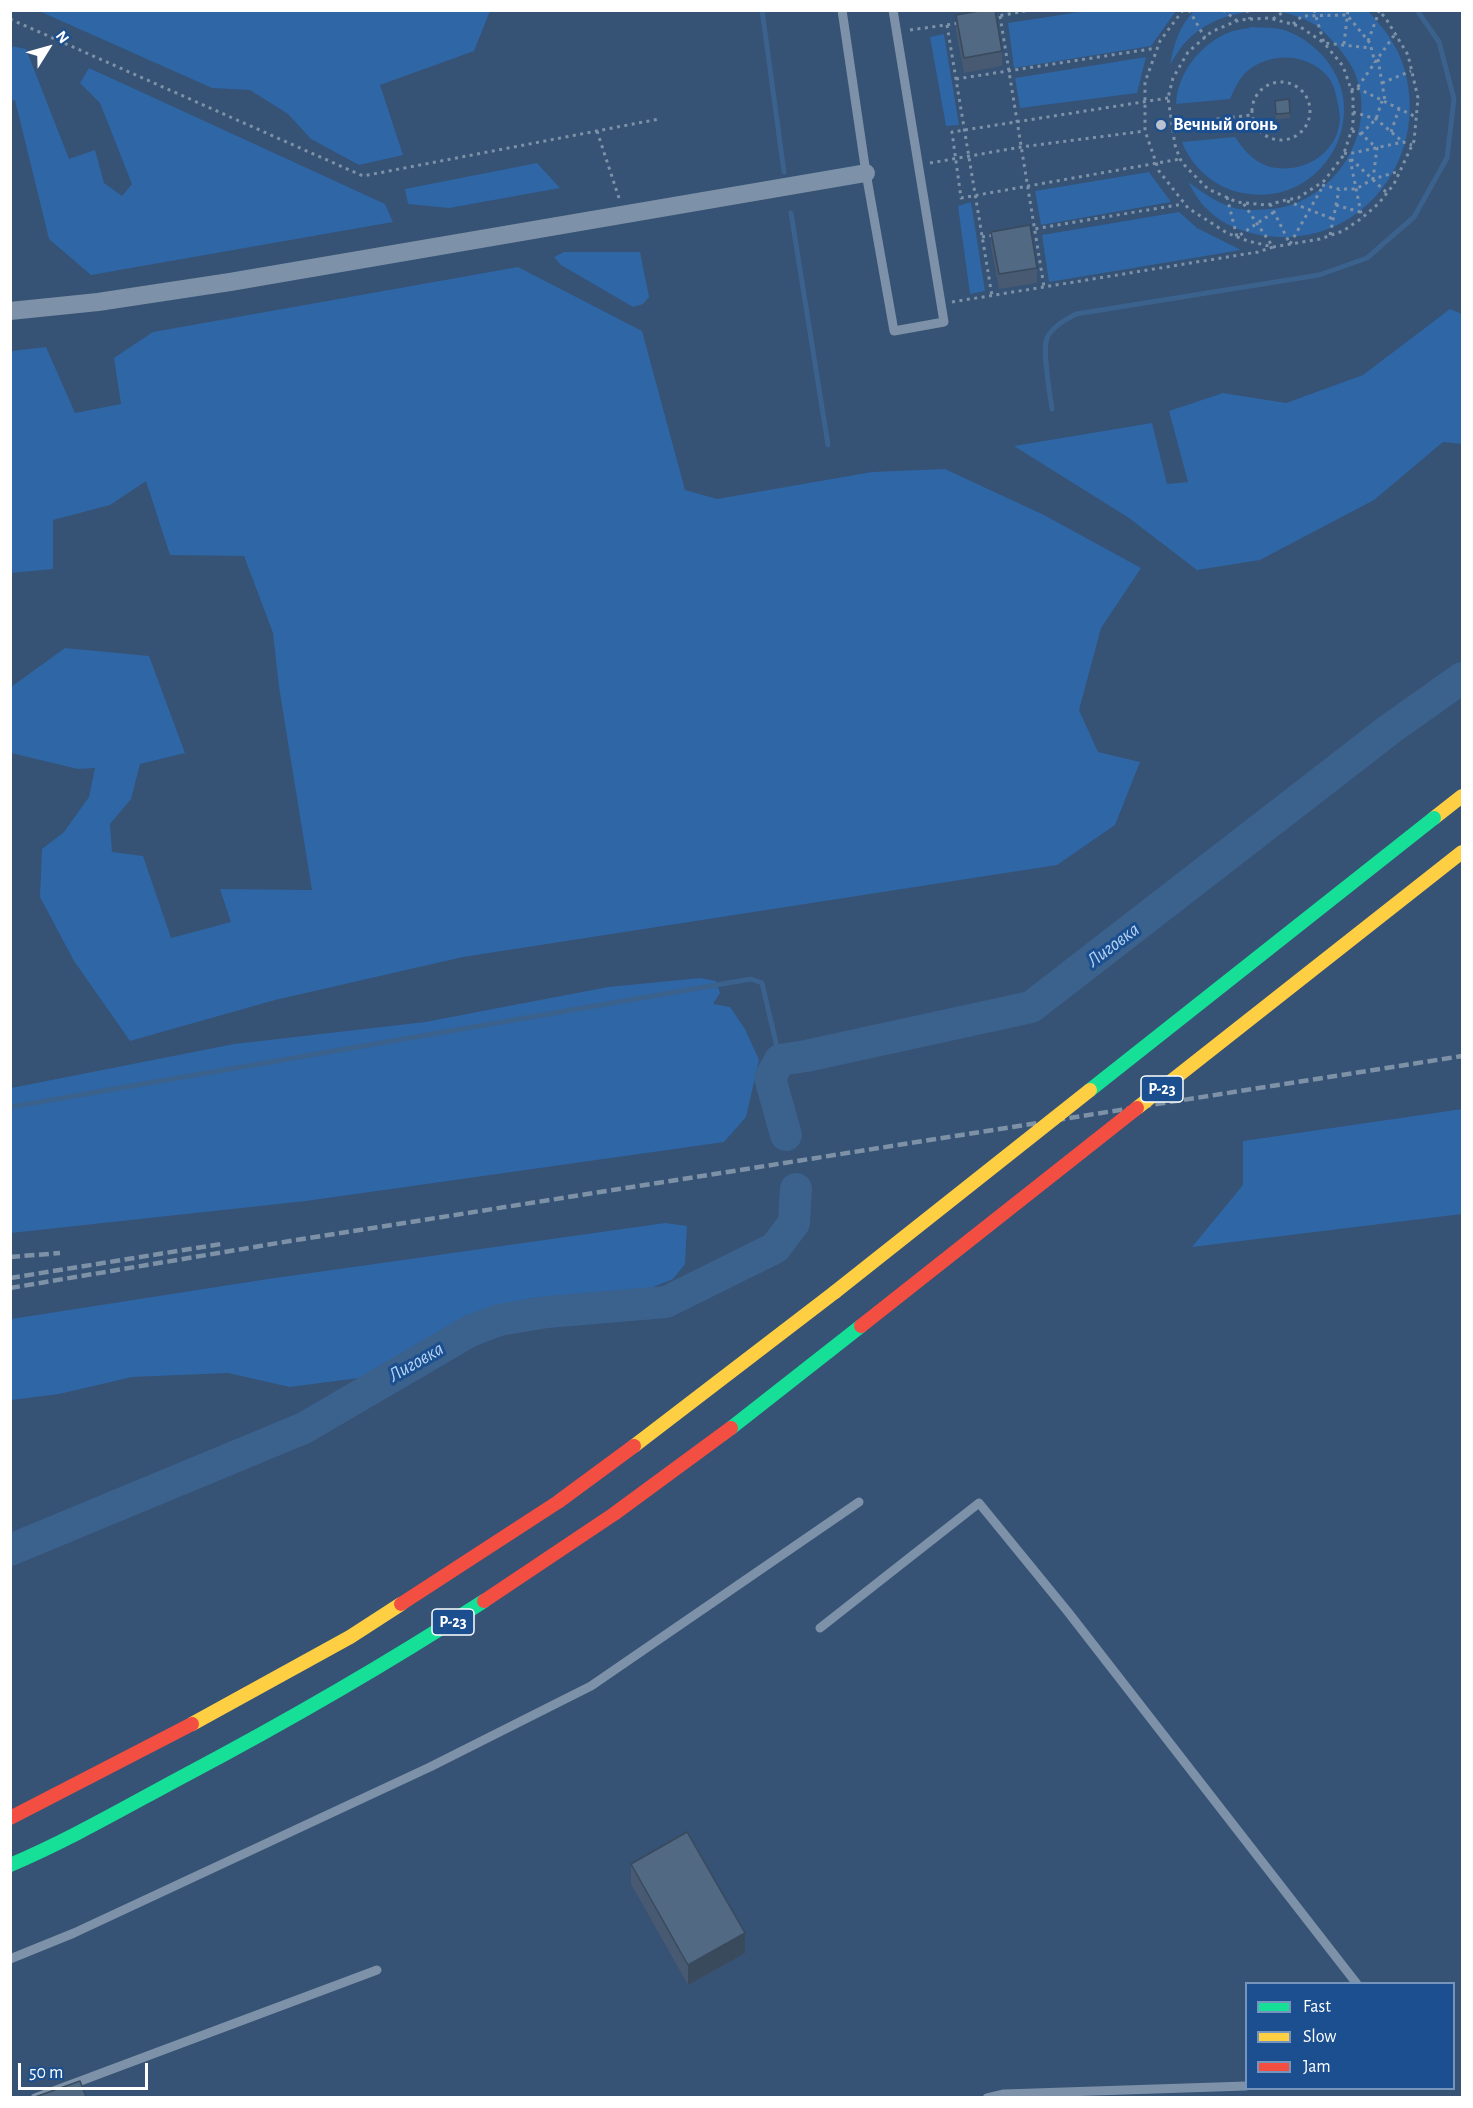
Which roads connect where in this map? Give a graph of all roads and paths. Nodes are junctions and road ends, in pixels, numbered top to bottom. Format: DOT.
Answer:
graph roads {
  1 [pos="842,10"];
  2 [pos="892,10"];
  3 [pos="1030,10"];
  4 [pos="1183,10"];
  5 [pos="1189,10"];
  6 [pos="1247,10"];
  7 [pos="1286,10"];
  8 [pos="1314,10"];
  9 [pos="1224,11"];
  10 [pos="1378,11"];
  11 [pos="1348,13"];
  12 [pos="1315,15"];
  13 [pos="1000,16"];
  14 [pos="990,17"];
  15 [pos="10,19"];
  16 [pos="1273,19"];
  17 [pos="1250,20"];
  18 [pos="969,21"];
  19 [pos="1237,21"];
  20 [pos="1293,24"];
  21 [pos="947,25"];
  22 [pos="897,33"];
  23 [pos="1395,34"];
  24 [pos="1205,38"];
  25 [pos="1368,40"];
  26 [pos="1324,43"];
  27 [pos="1344,45"];
  28 [pos="1157,48"];
  29 [pos="1371,48"];
  30 [pos="1378,59"];
  31 [pos="1375,63"];
  32 [pos="1412,70"];
  33 [pos="1009,71"];
  34 [pos="956,79"];
  35 [pos="1382,83"];
  36 [pos="1357,88"];
  37 [pos="1351,90"];
  38 [pos="1168,98"];
  39 [pos="1145,101"];
  40 [pos="1384,101"];
  41 [pos="1399,109"];
  42 [pos="1353,112"];
  43 [pos="1252,115"];
  44 [pos="1416,117"];
  45 [pos="659,119"];
  46 [pos="1376,119"];
  47 [pos="1017,121"];
  48 [pos="1172,124"];
  49 [pos="965,129"];
  50 [pos="597,131"];
  51 [pos="1145,131"];
  52 [pos="1352,131"];
  53 [pos="1391,132"];
  54 [pos="1361,134"];
  55 [pos="1403,142"];
  56 [pos="1412,144"];
  57 [pos="1021,147"];
  58 [pos="1377,148"];
  59 [pos="1346,153"];
  60 [pos="969,156"];
  61 [pos="954,159"];
  62 [pos="1180,159"];
  63 [pos="1350,159"];
  64 [pos="1156,164"];
  65 [pos="918,165"];
  66 [pos="1400,171"];
  67 [pos="866,173"];
  68 [pos="1373,179"];
  69 [pos="1322,185"];
  70 [pos="1027,186"];
  71 [pos="1339,189"];
  72 [pos="1356,189"];
  73 [pos="1387,193"];
  74 [pos="976,195"];
  75 [pos="1227,197"];
  76 [pos="1286,200"];
  77 [pos="1243,202"];
  78 [pos="1183,204"];
  79 [pos="1270,204"];
  80 [pos="1336,205"];
  81 [pos="1309,210"];
  82 [pos="1274,212"];
  83 [pos="1361,212"];
  84 [pos="624,214"];
  85 [pos="1362,218"];
  86 [pos="1333,219"];
  87 [pos="1257,223"];
  88 [pos="1035,229"];
  89 [pos="1024,231"];
  90 [pos="1003,234"];
  91 [pos="1330,235"];
  92 [pos="982,237"];
  93 [pos="1237,237"];
  94 [pos="1290,244"];
  95 [pos="1273,247"];
  96 [pos="1044,287"];
  97 [pos="992,296"];
  98 [pos="941,304"];
  99 [pos="10,311"];
  100 [pos="1462,796"];
  101 [pos="1462,852"];
  102 [pos="859,1502"];
  103 [pos="820,1628"];
  104 [pos="10,1818"];
  105 [pos="10,1865"];
  106 [pos="10,1959"];
  107 [pos="377,1970"];
  108 [pos="1356,1982"];
  109 [pos="1245,2086"];
  110 [pos="35,2097"];
  111 [pos="987,2097"];
  1 -- 67 [label="lane"];
  2 -- 22 [label="lane"];
  3 -- 13 [label="path"];
  4 -- 28 [label="path"];
  5 -- 24 [label="path"];
  6 -- 17 [label="path"];
  7 -- 16 [label="path"];
  8 -- 12 [label="path"];
  9 -- 19 [label="path"];
  10 -- 23 [label="path"];
  10 -- 25 [label="path"];
  11 -- 12 [label="path"];
  11 -- 25 [label="path"];
  11 -- 27 [label="path"];
  12 -- 20 [label="path"];
  12 -- 26 [label="path"];
  13 -- 14 [label="path"];
  13 -- 33 [label="path"];
  15 -- 50 [label="path"];
  16 -- 17 [label="path"];
  16 -- 20 [label="path"];
  17 -- 19 [label="path"];
  18 -- 21 [label="path"];
  19 -- 24 [label="path"];
  20 -- 26 [label="path"];
  21 -- 22 [label="path"];
  21 -- 34 [label="path"];
  22 -- 65 [label="lane"];
  23 -- 30 [label="path"];
  23 -- 32 [label="path"];
  24 -- 38 [label="path"];
  25 -- 29 [label="path"];
  26 -- 27 [label="path"];
  26 -- 37 [label="path"];
  27 -- 29 [label="path"];
  28 -- 33 [label="path"];
  28 -- 39 [label="path"];
  29 -- 31 [label="path"];
  30 -- 31 [label="path"];
  30 -- 35 [label="path"];
  31 -- 36 [label="path"];
  32 -- 35 [label="path"];
  32 -- 44 [label="path"];
  33 -- 34 [label="path"];
  33 -- 47 [label="path"];
  34 -- 49 [label="path"];
  35 -- 40 [label="path"];
  36 -- 37 [label="path"];
  36 -- 40 [label="path"];
  37 -- 42 [label="path"];
  38 -- 39 [label="path"];
  38 -- 48 [label="path"];
  39 -- 47 [label="path"];
  39 -- 51 [label="path"];
  40 -- 41 [label="path"];
  40 -- 46 [label="path"];
  41 -- 44 [label="path"];
  41 -- 53 [label="path"];
  42 -- 46 [label="path"];
  42 -- 52 [label="path"];
  43 -- 43 [label="path"];
  43 -- 48 [label="path"];
  44 -- 56 [label="path"];
  45 -- 50 [label="path"];
  46 -- 53 [label="path"];
  46 -- 54 [label="path"];
  47 -- 49 [label="path"];
  47 -- 57 [label="path"];
  48 -- 62 [label="path"];
  49 -- 60 [label="path"];
  49 -- 61 [label="path"];
  50 -- 84 [label="path"];
  51 -- 57 [label="path"];
  51 -- 64 [label="path"];
  52 -- 54 [label="path"];
  52 -- 59 [label="path"];
  53 -- 55 [label="path"];
  54 -- 58 [label="path"];
  55 -- 56 [label="path"];
  55 -- 58 [label="path"];
  56 -- 66 [label="path"];
  57 -- 60 [label="path"];
  57 -- 70 [label="path"];
  58 -- 59 [label="path"];
  58 -- 68 [label="path"];
  59 -- 63 [label="path"];
  59 -- 69 [label="path"];
  60 -- 61 [label="path"];
  60 -- 74 [label="path"];
  61 -- 65 [label="path"];
  61 -- 74 [label="path"];
  62 -- 64 [label="path"];
  62 -- 75 [label="path"];
  63 -- 68 [label="path"];
  63 -- 72 [label="path"];
  64 -- 70 [label="path"];
  64 -- 78 [label="path"];
  65 -- 98 [label="lane"];
  66 -- 68 [label="path"];
  66 -- 73 [label="path"];
  67 -- 84 [label="street"];
  67 -- 98 [label="lane"];
  68 -- 72 [label="path"];
  68 -- 73 [label="path"];
  69 -- 71 [label="path"];
  69 -- 76 [label="path"];
  69 -- 81 [label="path"];
  70 -- 74 [label="path"];
  70 -- 88 [label="path"];
  71 -- 72 [label="path"];
  71 -- 80 [label="path"];
  72 -- 83 [label="path"];
  73 -- 85 [label="path"];
  74 -- 92 [label="path"];
  75 -- 77 [label="path"];
  75 -- 93 [label="path"];
  76 -- 79 [label="path"];
  76 -- 81 [label="path"];
  77 -- 79 [label="path"];
  77 -- 87 [label="path"];
  78 -- 88 [label="path"];
  78 -- 93 [label="path"];
  79 -- 82 [label="path"];
  80 -- 83 [label="path"];
  80 -- 86 [label="path"];
  81 -- 86 [label="path"];
  81 -- 94 [label="path"];
  82 -- 87 [label="path"];
  82 -- 94 [label="path"];
  83 -- 85 [label="path"];
  84 -- 99 [label="street"];
  85 -- 91 [label="path"];
  86 -- 91 [label="path"];
  87 -- 93 [label="path"];
  87 -- 95 [label="path"];
  88 -- 89 [label="path"];
  88 -- 96 [label="path"];
  90 -- 92 [label="path"];
  91 -- 94 [label="path"];
  92 -- 97 [label="path"];
  93 -- 95 [label="path"];
  94 -- 95 [label="path"];
  95 -- 96 [label="path"];
  96 -- 97 [label="path"];
  97 -- 98 [label="path"];
  100 -- 104 [label="highway, Р-23, bridge"];
  101 -- 105 [label="highway, Р-23, bridge"];
  102 -- 106 [label="lane"];
  103 -- 108 [label="lane"];
  107 -- 110 [label="lane"];
  109 -- 111 [label="lane"];
}
